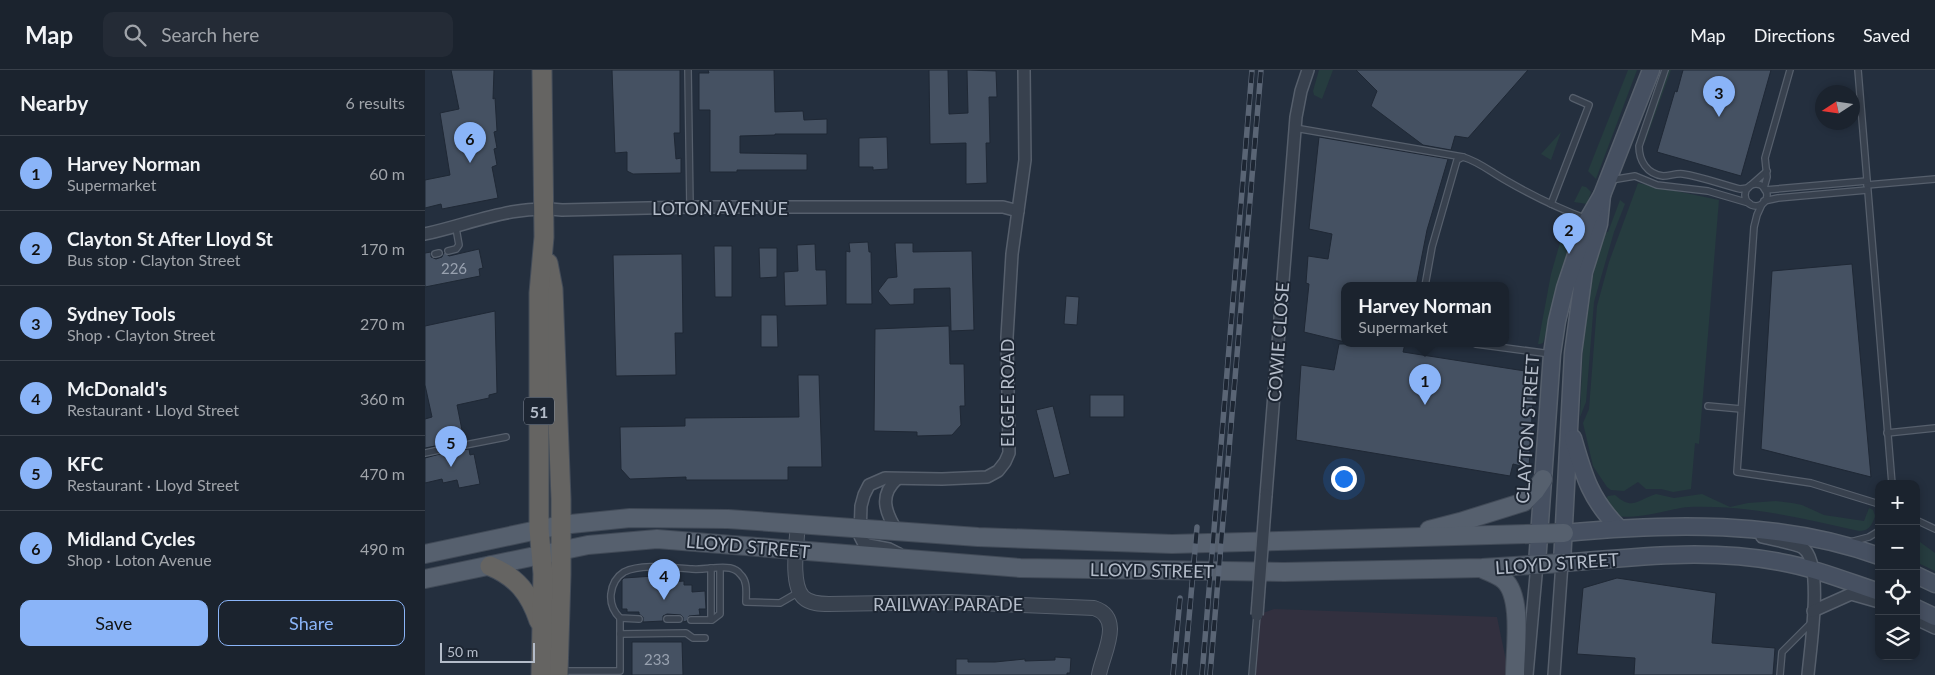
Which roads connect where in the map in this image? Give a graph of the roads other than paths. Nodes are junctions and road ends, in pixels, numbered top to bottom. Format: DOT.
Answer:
graph roads {
  1 [pos="542,70"];
  2 [pos="688,70"];
  3 [pos="1024,70"];
  4 [pos="1308,70"];
  5 [pos="1651,70"];
  6 [pos="1665,70"];
  7 [pos="1790,70"];
  8 [pos="1857,70"];
  9 [pos="1573,98"];
  10 [pos="1295,128"];
  11 [pos="1463,157"];
  12 [pos="1767,171"];
  13 [pos="1935,178"];
  14 [pos="1867,185"];
  15 [pos="1749,187"];
  16 [pos="1605,188"];
  17 [pos="1765,189"];
  18 [pos="1749,203"];
  19 [pos="1763,203"];
  20 [pos="1551,204"];
  21 [pos="690,207"];
  22 [pos="543,208"];
  23 [pos="1018,211"];
  24 [pos="1593,221"];
  25 [pos="1754,227"];
  26 [pos="456,228"];
  27 [pos="425,234"];
  28 [pos="544,237"];
  29 [pos="448,251"];
  30 [pos="1426,282"];
  31 [pos="1499,347"];
  32 [pos="1552,354"];
  33 [pos="1708,406"];
  34 [pos="1741,409"];
  35 [pos="1569,426"];
  36 [pos="1935,428"];
  37 [pos="1887,433"];
  38 [pos="506,437"];
  39 [pos="455,447"];
  40 [pos="439,450"];
  41 [pos="425,453"];
  42 [pos="897,479"];
  43 [pos="1543,479"];
  44 [pos="1892,480"];
  45 [pos="1875,503"];
  46 [pos="1920,522"];
  47 [pos="798,523"];
  48 [pos="561,525"];
  49 [pos="1727,527"];
  50 [pos="860,528"];
  51 [pos="1619,528"];
  52 [pos="539,529"];
  53 [pos="1935,529"];
  54 [pos="897,531"];
  55 [pos="1564,533"];
  56 [pos="1875,533"];
  57 [pos="1539,534"];
  58 [pos="1357,540"];
  59 [pos="1836,543"];
  60 [pos="561,551"];
  61 [pos="796,551"];
  62 [pos="425,554"];
  63 [pos="541,555"];
  64 [pos="1875,555"];
  65 [pos="911,560"];
  66 [pos="1562,563"];
  67 [pos="1537,564"];
  68 [pos="490,566"];
  69 [pos="711,568"];
  70 [pos="720,568"];
  71 [pos="1482,568"];
  72 [pos="1813,570"];
  73 [pos="1920,576"];
  74 [pos="425,580"];
  75 [pos="1935,584"];
  76 [pos="800,591"];
  77 [pos="1875,591"];
  78 [pos="1875,600"];
  79 [pos="1920,610"];
  80 [pos="1257,615"];
  81 [pos="1813,616"];
  82 [pos="1935,616"];
  83 [pos="620,618"];
  84 [pos="639,619"];
  85 [pos="667,619"];
  86 [pos="679,620"];
  87 [pos="691,620"];
  88 [pos="711,620"];
  89 [pos="1920,621"];
  90 [pos="1935,628"];
  91 [pos="542,629"];
  92 [pos="620,634"];
  93 [pos="705,638"];
  94 [pos="553,674"];
  95 [pos="1099,675"];
  96 [pos="1252,675"];
  97 [pos="1515,675"];
  98 [pos="1527,675"];
  99 [pos="1554,675"];
  100 [pos="1780,675"];
  101 [pos="1808,675"];
  1 -- 22 [label="highway, 51"];
  2 -- 21 [label="lane"];
  3 -- 23 [label="street, ELGEE ROAD"];
  4 -- 10 [label="street, COWIE CLOSE"];
  5 -- 16 [label="main road, CLAYTON STREET"];
  6 -- 15 [label="lane"];
  7 -- 12 [label="lane"];
  8 -- 14 [label="lane"];
  9 -- 20 [label="lane"];
  10 -- 11 [label="lane"];
  10 -- 80 [label="street, COWIE CLOSE, bridge"];
  11 -- 20 [label="lane"];
  11 -- 30 [label="lane"];
  12 -- 15 [label="lane"];
  12 -- 17 [label="lane"];
  13 -- 14 [label="lane"];
  14 -- 17 [label="lane"];
  14 -- 19 [label="lane"];
  14 -- 37 [label="lane"];
  15 -- 17 [label="lane"];
  15 -- 18 [label="lane"];
  16 -- 18 [label="lane"];
  16 -- 24 [label="main road, CLAYTON STREET"];
  17 -- 19 [label="lane"];
  18 -- 19 [label="lane"];
  18 -- 25 [label="lane"];
  19 -- 25 [label="lane"];
  20 -- 24 [label="lane"];
  21 -- 22 [label="street, LOTON AVENUE"];
  21 -- 23 [label="street, LOTON AVENUE"];
  22 -- 26 [label="street, LOTON AVENUE"];
  22 -- 28 [label="highway, 51"];
  23 -- 42 [label="street, ELGEE ROAD"];
  24 -- 32 [label="main road, CLAYTON STREET"];
  24 -- 35 [label="main road, CLAYTON STREET"];
  25 -- 34 [label="lane"];
  26 -- 27 [label="street, LOTON AVENUE"];
  26 -- 29 [label="lane"];
  28 -- 48 [label="highway, 51"];
  28 -- 52 [label="highway, 51"];
  31 -- 32 [label="lane"];
  32 -- 43 [label="main road, CLAYTON STREET"];
  33 -- 34 [label="lane"];
  34 -- 45 [label="lane"];
  35 -- 51 [label="main road"];
  35 -- 55 [label="main road, CLAYTON STREET"];
  36 -- 37 [label="lane"];
  37 -- 44 [label="lane"];
  38 -- 39 [label="lane"];
  40 -- 41 [label="lane"];
  42 -- 50 [label="street, ELGEE ROAD"];
  42 -- 54 [label="street"];
  43 -- 57 [label="main road, CLAYTON STREET"];
  43 -- 58 [label="main road"];
  46 -- 53 [label="lane"];
  47 -- 48 [label="main road, LLOYD STREET"];
  47 -- 50 [label="main road, LLOYD STREET"];
  47 -- 61 [label="street"];
  48 -- 52 [label="main road, LLOYD STREET"];
  48 -- 60 [label="highway, 51"];
  49 -- 51 [label="main road, LLOYD STREET"];
  49 -- 59 [label="main road, LLOYD STREET"];
  49 -- 72 [label="street"];
  50 -- 54 [label="main road, LLOYD STREET"];
  50 -- 65 [label="street"];
  51 -- 55 [label="main road, LLOYD STREET"];
  52 -- 62 [label="main road, LLOYD STREET"];
  52 -- 63 [label="highway, 51"];
  54 -- 58 [label="main road, LLOYD STREET"];
  55 -- 57 [label="main road, LLOYD STREET"];
  55 -- 66 [label="main road, CLAYTON STREET"];
  56 -- 59 [label="lane"];
  57 -- 58 [label="main road, LLOYD STREET"];
  57 -- 67 [label="main road, CLAYTON STREET"];
  59 -- 64 [label="main road, LLOYD STREET"];
  60 -- 61 [label="main road, LLOYD STREET"];
  60 -- 63 [label="main road, LLOYD STREET"];
  60 -- 94 [label="highway, 51"];
  61 -- 65 [label="main road, LLOYD STREET"];
  61 -- 76 [label="street"];
  63 -- 68 [label="main road, LLOYD STREET"];
  63 -- 91 [label="highway, 51"];
  65 -- 71 [label="main road, LLOYD STREET"];
  66 -- 67 [label="main road, LLOYD STREET"];
  66 -- 72 [label="main road, LLOYD STREET"];
  66 -- 99 [label="street, CLAYTON STREET"];
  67 -- 71 [label="main road, LLOYD STREET"];
  67 -- 98 [label="street, CLAYTON STREET"];
  68 -- 74 [label="main road, LLOYD STREET"];
  68 -- 91 [label="highway"];
  69 -- 70 [label="lane"];
  69 -- 83 [label="lane"];
  69 -- 88 [label="lane"];
  70 -- 76 [label="lane"];
  70 -- 88 [label="lane"];
  71 -- 97 [label="main road"];
  72 -- 77 [label="main road, LLOYD STREET"];
  72 -- 81 [label="street"];
  73 -- 75 [label="main road"];
  76 -- 95 [label="street, RAILWAY PARADE"];
  78 -- 81 [label="street"];
  79 -- 82 [label="main road"];
  80 -- 96 [label="lane"];
  81 -- 100 [label="lane"];
  81 -- 101 [label="street"];
  83 -- 84 [label="lane"];
  83 -- 92 [label="lane"];
  85 -- 86 [label="lane"];
  87 -- 88 [label="lane"];
  89 -- 90 [label="street"];
  91 -- 94 [label="highway, 51"];
  92 -- 93 [label="lane"];
  92 -- 94 [label="lane"];
}
